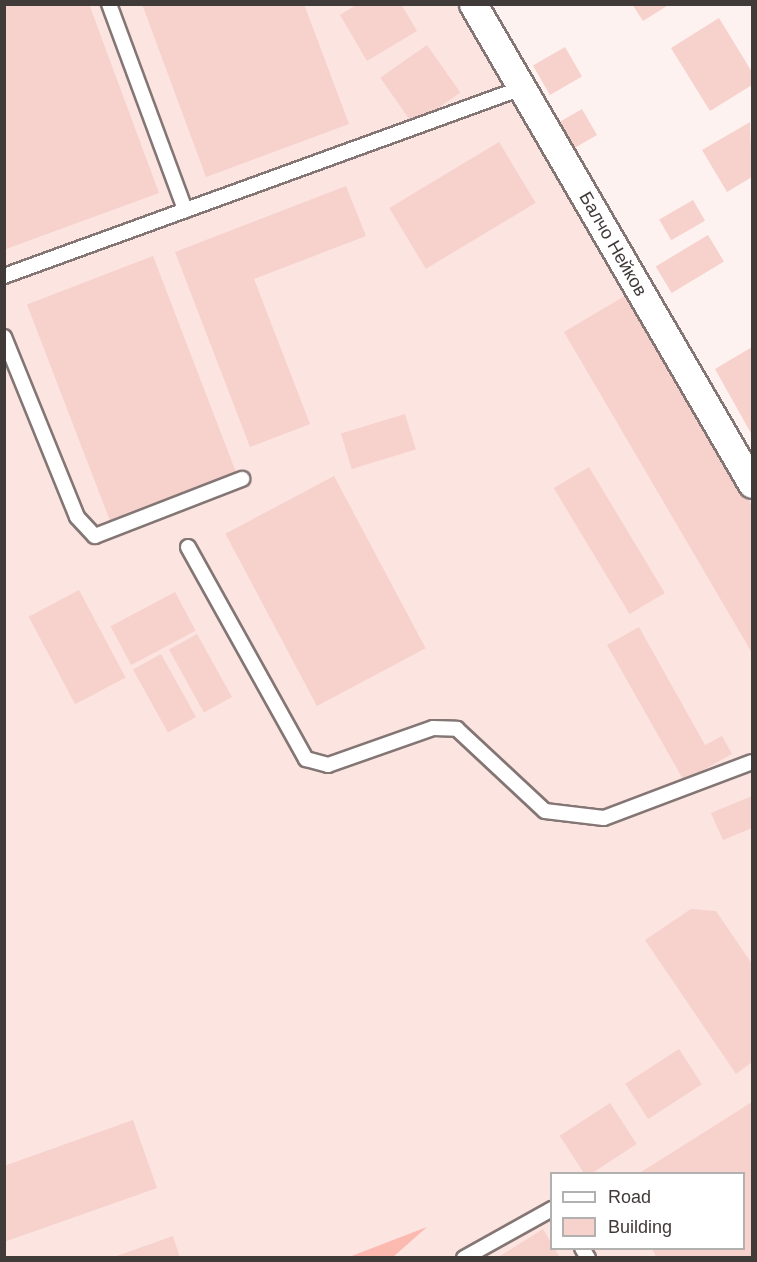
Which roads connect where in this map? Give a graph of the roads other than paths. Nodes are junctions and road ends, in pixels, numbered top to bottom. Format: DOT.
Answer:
graph roads {
  1 [pos="109,4"];
  2 [pos="473,4"];
  3 [pos="522,88"];
  4 [pos="185,210"];
  5 [pos="4,276"];
  6 [pos="4,337"];
  7 [pos="242,479"];
  8 [pos="753,484"];
  9 [pos="188,547"];
  10 [pos="753,762"];
  11 [pos="550,1210"];
  12 [pos="464,1257"];
  1 -- 4 [label="lane"];
  2 -- 3 [label="street, Балчо Нейков"];
  3 -- 4 [label="lane"];
  3 -- 8 [label="street, Балчо Нейков"];
  4 -- 5 [label="lane"];
  6 -- 7 [label="lane"];
  9 -- 10 [label="lane"];
  11 -- 12 [label="lane"];
}
